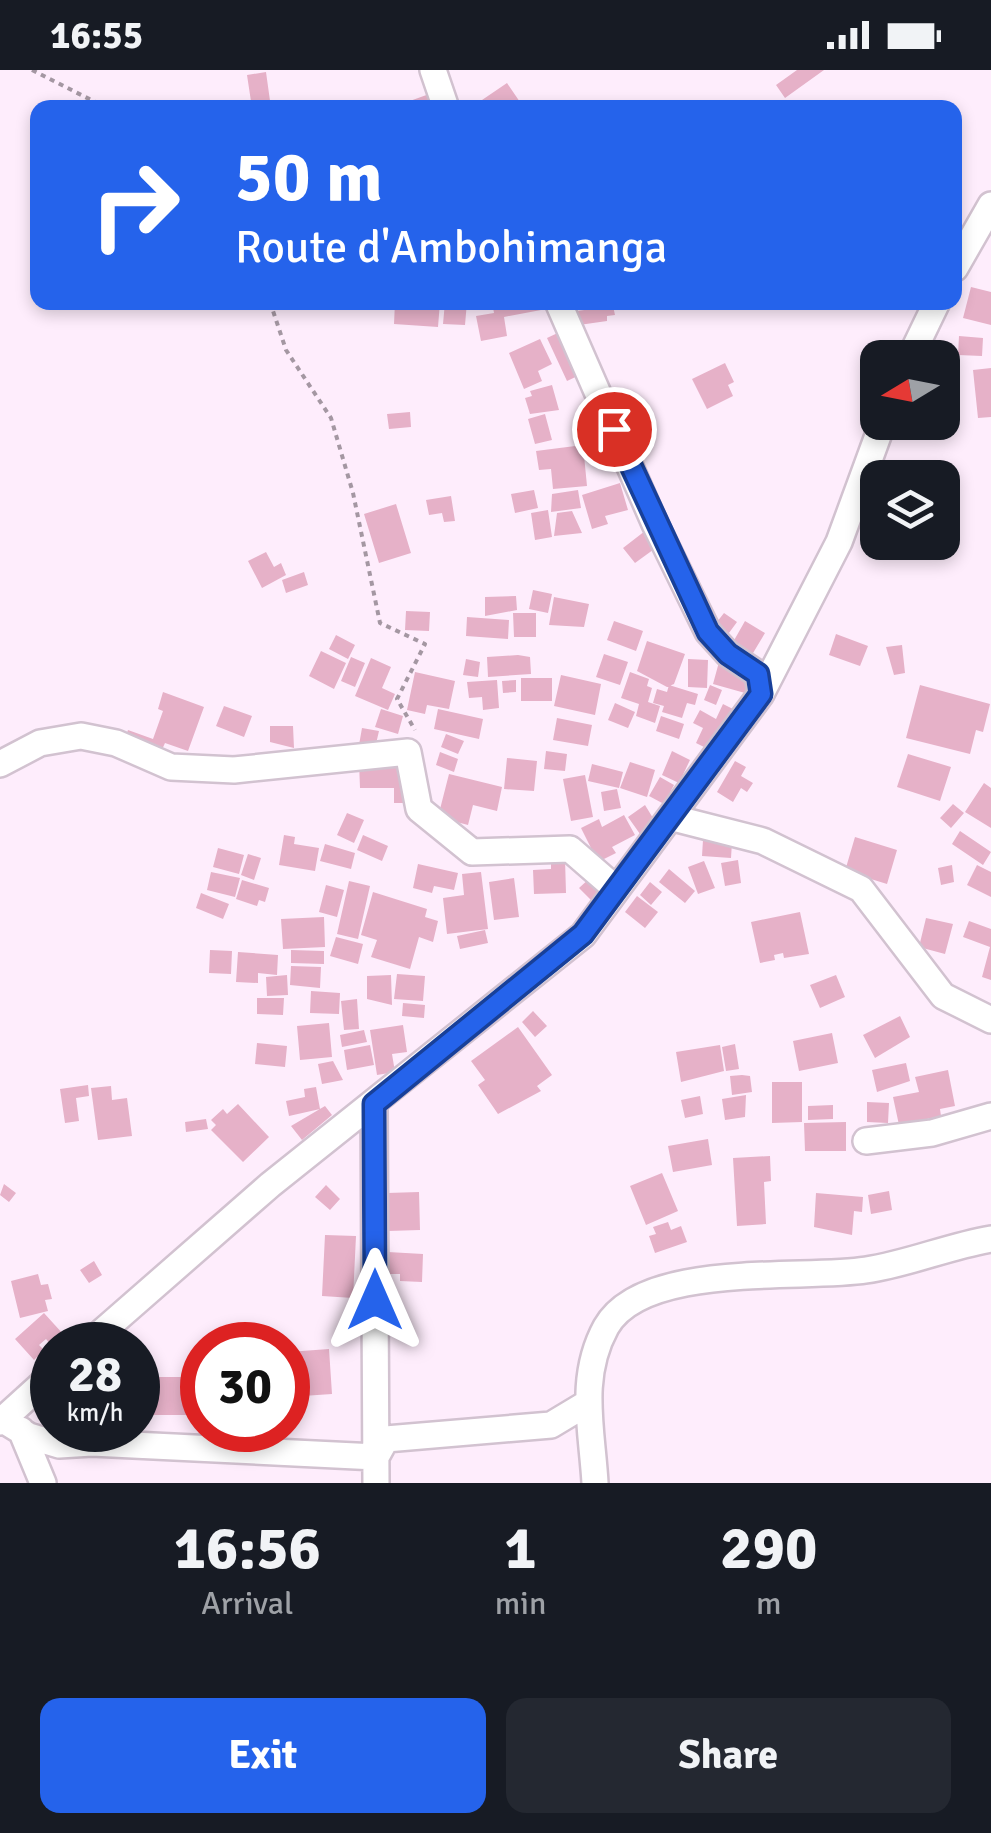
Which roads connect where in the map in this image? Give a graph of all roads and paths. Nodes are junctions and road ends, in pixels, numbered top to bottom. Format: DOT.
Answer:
graph roads {
  1 [pos="32,70"];
  2 [pos="433,70"];
  3 [pos="91,100"];
  4 [pos="443,100"];
  5 [pos="991,205"];
  6 [pos="962,256"];
  7 [pos="273,310"];
  8 [pos="561,310"];
  9 [pos="933,310"];
  10 [pos="919,340"];
  11 [pos="876,440"];
  12 [pos="761,694"];
  13 [pos="408,752"];
  14 [pos="0,764"];
  15 [pos="673,818"];
  16 [pos="616,889"];
  17 [pos="991,1020"];
  18 [pos="374,1104"];
  19 [pos="991,1116"];
  20 [pos="866,1141"];
  21 [pos="991,1238"];
  22 [pos="113,1322"];
  23 [pos="30,1397"];
  24 [pos="586,1404"];
  25 [pos="6,1422"];
  26 [pos="376,1470"];
  27 [pos="42,1483"];
  28 [pos="595,1483"];
  1 -- 3 [label="path"];
  2 -- 4 [label="street"];
  5 -- 6 [label="street"];
  7 -- 13 [label="path"];
  8 -- 12 [label="street"];
  9 -- 10 [label="street"];
  11 -- 12 [label="street"];
  12 -- 15 [label="street"];
  13 -- 14 [label="street"];
  13 -- 16 [label="street"];
  15 -- 16 [label="street"];
  15 -- 17 [label="street"];
  16 -- 18 [label="street"];
  18 -- 22 [label="street"];
  18 -- 26 [label="street"];
  19 -- 20 [label="street"];
  21 -- 24 [label="street"];
  23 -- 25 [label="street"];
  24 -- 26 [label="street"];
  24 -- 28 [label="street"];
  25 -- 26 [label="street"];
  25 -- 27 [label="street"];
}
